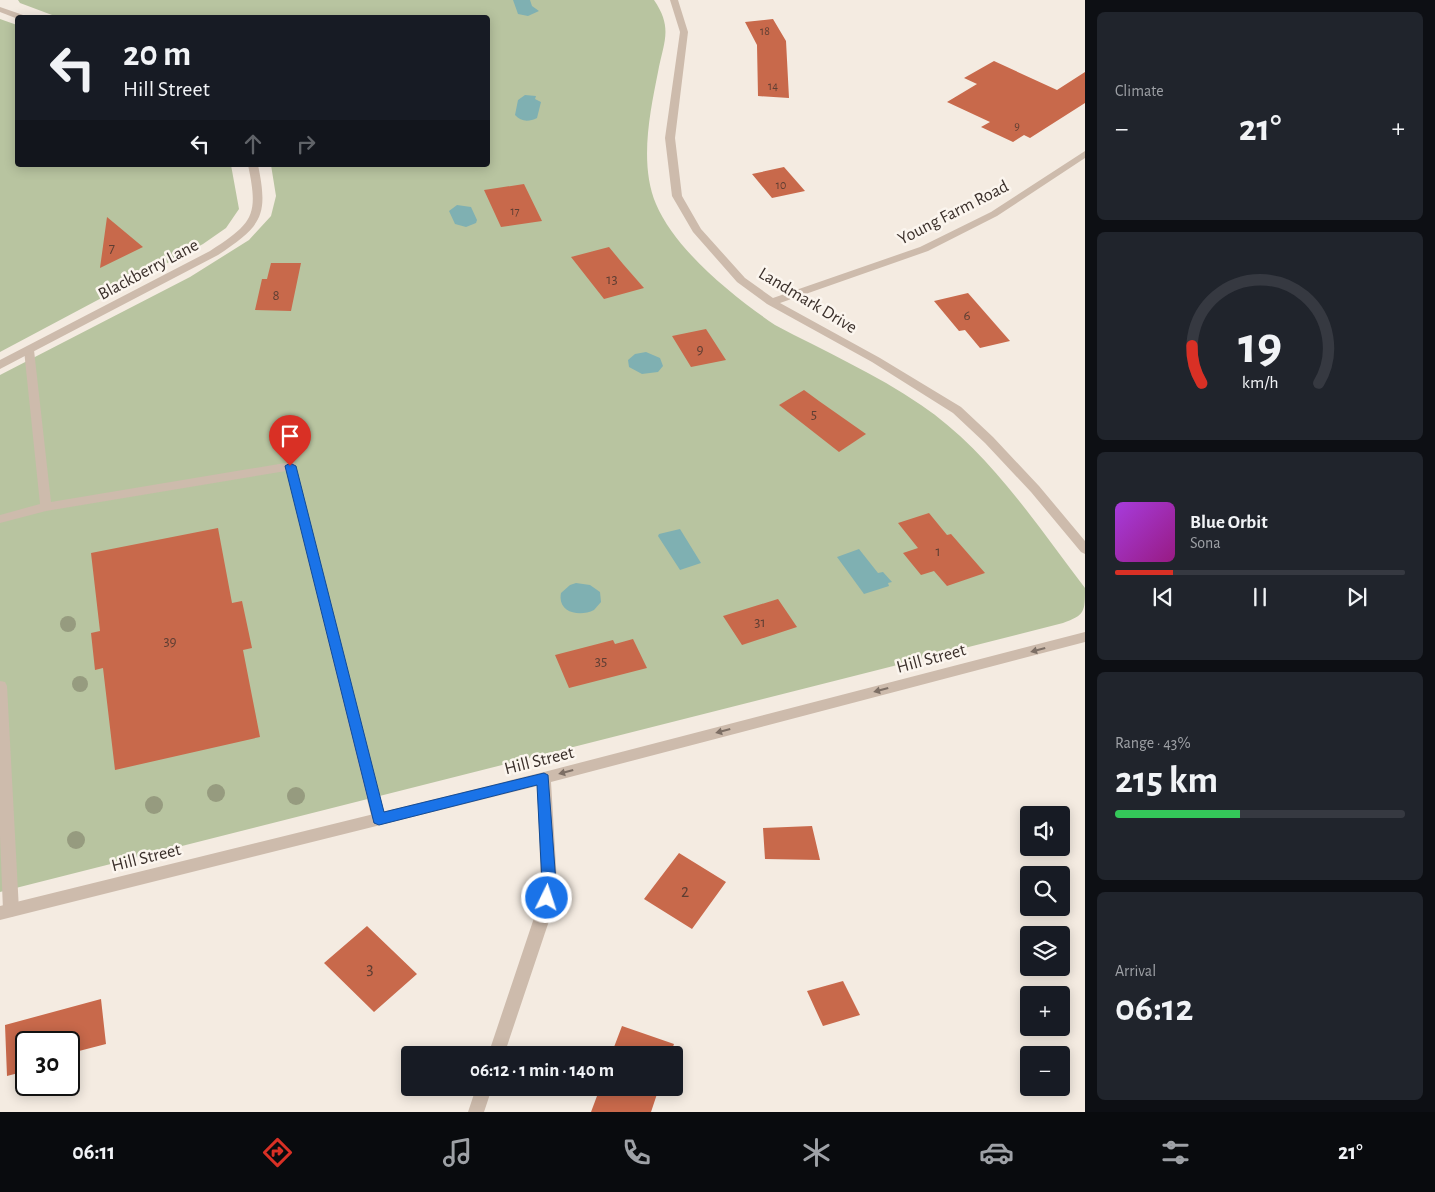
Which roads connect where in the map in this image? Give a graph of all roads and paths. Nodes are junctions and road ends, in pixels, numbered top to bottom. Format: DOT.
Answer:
graph roads {
  1 [pos="674,0"];
  2 [pos="0,9"];
  3 [pos="15,15"];
  4 [pos="1085,154"];
  5 [pos="253,167"];
  6 [pos="771,302"];
  7 [pos="29,350"];
  8 [pos="0,365"];
  9 [pos="46,507"];
  10 [pos="0,519"];
  11 [pos="1085,549"];
  12 [pos="1085,637"];
  13 [pos="0,686"];
  14 [pos="544,778"];
  15 [pos="379,819"];
  16 [pos="6,911"];
  17 [pos="499,1046"];
  18 [pos="481,1096"];
  19 [pos="476,1112"];
  1 -- 6 [label="street, Landmark Drive"];
  2 -- 3 [label="street"];
  4 -- 6 [label="street, Young Farm Road"];
  5 -- 7 [label="street, Blackberry Lane"];
  6 -- 11 [label="street, Landmark Drive"];
  7 -- 8 [label="street, Blackberry Lane"];
  7 -- 9 [label="street"];
  9 -- 10 [label="street"];
  9 -- 15 [label="street"];
  12 -- 14 [label="street, Hill Street, one-way"];
  13 -- 16 [label="street"];
  14 -- 15 [label="street, Hill Street"];
  14 -- 17 [label="street"];
  15 -- 16 [label="street, Hill Street"];
  18 -- 19 [label="street"];
}
